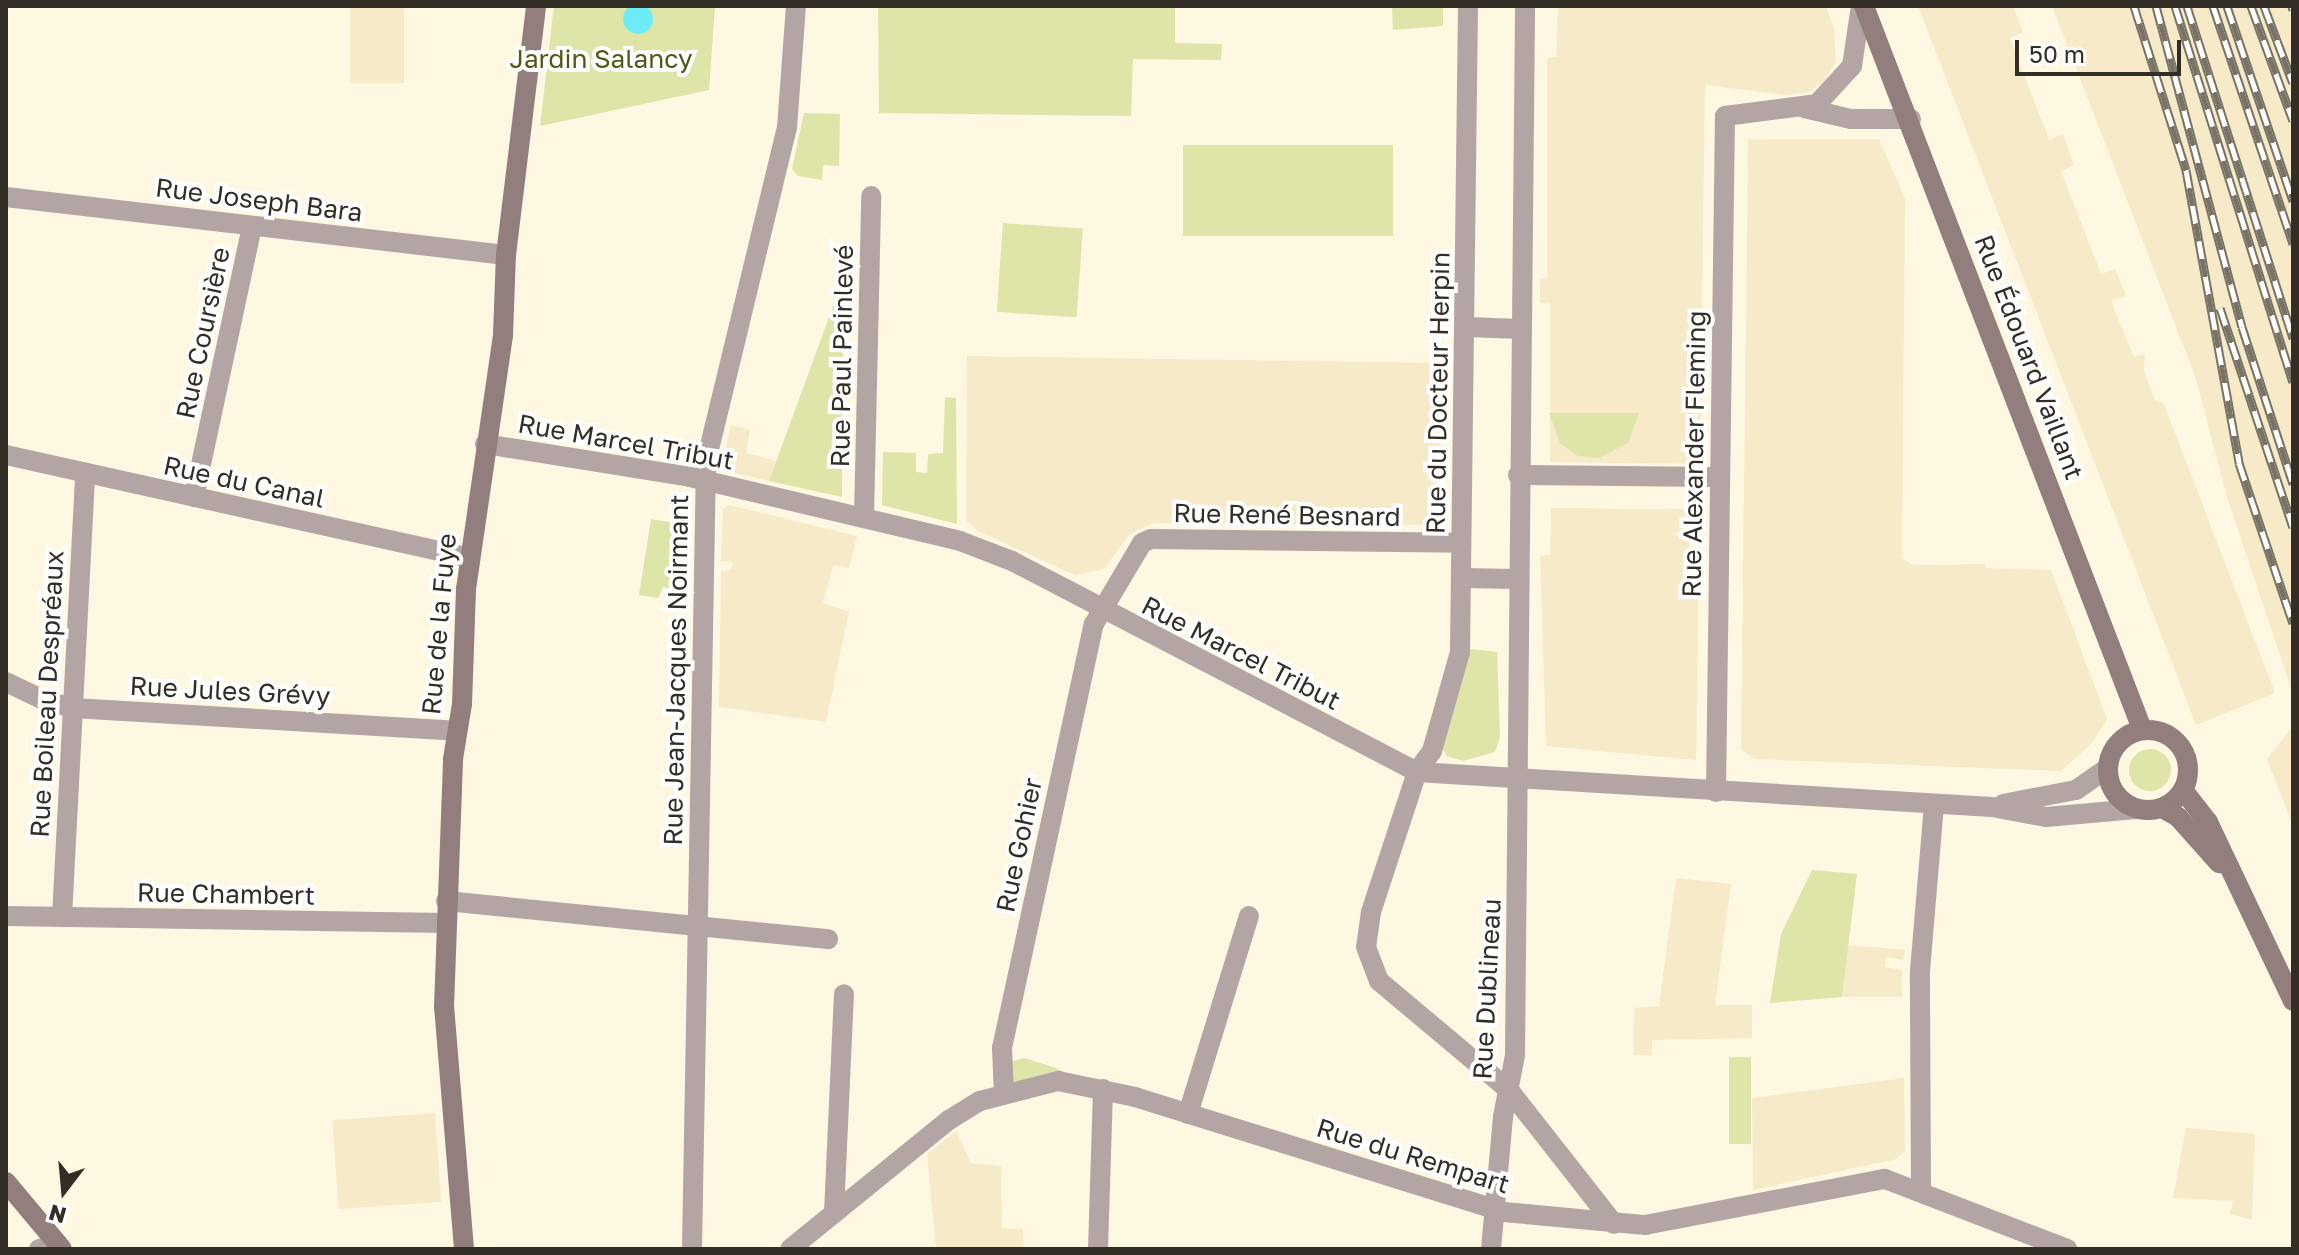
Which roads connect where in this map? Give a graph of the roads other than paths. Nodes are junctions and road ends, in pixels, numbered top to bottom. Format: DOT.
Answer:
graph roads {
  1 [pos="536,6"];
  2 [pos="796,6"];
  3 [pos="1468,6"];
  4 [pos="1525,6"];
  5 [pos="1862,6"];
  6 [pos="1803,108"];
  7 [pos="1911,119"];
  8 [pos="871,196"];
  9 [pos="6,197"];
  10 [pos="252,226"];
  11 [pos="506,255"];
  12 [pos="1466,327"];
  13 [pos="1520,329"];
  14 [pos="485,444"];
  15 [pos="6,455"];
  16 [pos="85,473"];
  17 [pos="1518,475"];
  18 [pos="1717,477"];
  19 [pos="706,480"];
  20 [pos="194,497"];
  21 [pos="864,516"];
  22 [pos="1461,543"];
  23 [pos="470,558"];
  24 [pos="1461,578"];
  25 [pos="1517,579"];
  26 [pos="1101,609"];
  27 [pos="6,682"];
  28 [pos="73,708"];
  29 [pos="2142,729"];
  30 [pos="456,731"];
  31 [pos="2107,768"];
  32 [pos="1417,772"];
  33 [pos="1521,779"];
  34 [pos="2183,790"];
  35 [pos="1716,792"];
  36 [pos="1934,805"];
  37 [pos="1992,807"];
  38 [pos="2162,808"];
  39 [pos="2136,809"];
  40 [pos="2228,873"];
  41 [pos="446,901"];
  42 [pos="6,916"];
  43 [pos="1249,916"];
  44 [pos="62,917"];
  45 [pos="445,923"];
  46 [pos="698,926"];
  47 [pos="828,939"];
  48 [pos="844,994"];
  49 [pos="2293,1001"];
  50 [pos="1103,1089"];
  51 [pos="1509,1090"];
  52 [pos="1004,1094"];
  53 [pos="1188,1114"];
  54 [pos="6,1182"];
  55 [pos="1921,1190"];
  56 [pos="1492,1208"];
  57 [pos="834,1213"];
  58 [pos="1614,1224"];
  59 [pos="52,1247"];
  60 [pos="464,1249"];
  61 [pos="692,1249"];
  62 [pos="790,1249"];
  63 [pos="1098,1249"];
  64 [pos="1491,1249"];
  65 [pos="2067,1249"];
  1 -- 11 [label="main road, Rue de la Fuye"];
  2 -- 19 [label="street, Rue Jean-Jacques Noirmant"];
  3 -- 12 [label="street, Rue du Docteur Herpin"];
  4 -- 13 [label="street"];
  5 -- 6 [label="street"];
  5 -- 7 [label="main road, Rue Édouard Vaillant"];
  6 -- 7 [label="street"];
  6 -- 18 [label="street, Rue Alexander Fleming"];
  7 -- 29 [label="main road, Rue Édouard Vaillant"];
  8 -- 21 [label="street, Rue Paul Painlevé"];
  9 -- 10 [label="street, Rue Joseph Bara"];
  10 -- 11 [label="street, Rue Joseph Bara"];
  10 -- 20 [label="street, Rue Coursière"];
  11 -- 14 [label="main road, Rue de la Fuye"];
  12 -- 13 [label="street"];
  12 -- 22 [label="street, Rue du Docteur Herpin"];
  13 -- 17 [label="street"];
  14 -- 19 [label="street, Rue Marcel Tribut"];
  14 -- 23 [label="main road, Rue de la Fuye"];
  15 -- 16 [label="street, Rue du Canal"];
  16 -- 20 [label="street, Rue du Canal"];
  16 -- 28 [label="street, Rue Boileau Despréaux"];
  17 -- 18 [label="street"];
  17 -- 25 [label="street"];
  18 -- 35 [label="street, Rue Alexander Fleming"];
  19 -- 21 [label="street, Rue Marcel Tribut"];
  19 -- 46 [label="street, Rue Jean-Jacques Noirmant"];
  20 -- 23 [label="street, Rue du Canal"];
  21 -- 26 [label="street, Rue Marcel Tribut"];
  22 -- 24 [label="street, Rue du Docteur Herpin"];
  22 -- 26 [label="street, Rue René Besnard"];
  23 -- 30 [label="main road, Rue de la Fuye"];
  24 -- 25 [label="street"];
  24 -- 32 [label="street, Rue du Docteur Herpin"];
  25 -- 33 [label="street"];
  26 -- 32 [label="street, Rue Marcel Tribut"];
  26 -- 52 [label="street, Rue Gohier"];
  27 -- 28 [label="street, Rue Jules Grévy"];
  28 -- 30 [label="street, Rue Jules Grévy"];
  28 -- 44 [label="street, Rue Boileau Despréaux"];
  29 -- 31 [label="main road"];
  29 -- 34 [label="main road"];
  30 -- 41 [label="main road, Rue de la Fuye"];
  31 -- 37 [label="street, Rue Marcel Tribut"];
  31 -- 39 [label="main road"];
  32 -- 33 [label="street, Rue Marcel Tribut"];
  32 -- 51 [label="street, Rue du Docteur Herpin"];
  33 -- 35 [label="street, Rue Marcel Tribut"];
  33 -- 51 [label="street, Rue Dublineau"];
  34 -- 38 [label="main road"];
  34 -- 40 [label="main road"];
  35 -- 36 [label="street, Rue Marcel Tribut"];
  36 -- 37 [label="street, Rue Marcel Tribut"];
  36 -- 55 [label="street"];
  37 -- 39 [label="street, Rue Marcel Tribut"];
  38 -- 39 [label="main road"];
  38 -- 40 [label="main road"];
  40 -- 49 [label="main road"];
  41 -- 45 [label="main road, Rue de la Fuye"];
  41 -- 46 [label="street"];
  42 -- 44 [label="street, Rue Chambert"];
  43 -- 53 [label="street"];
  44 -- 45 [label="street, Rue Chambert"];
  45 -- 60 [label="main road, Rue de la Fuye"];
  46 -- 47 [label="street"];
  46 -- 61 [label="street, Rue Jean-Jacques Noirmant"];
  48 -- 57 [label="street"];
  50 -- 52 [label="street, Rue du Rempart"];
  50 -- 53 [label="street, Rue du Rempart"];
  50 -- 63 [label="street"];
  51 -- 56 [label="street, Rue Dublineau"];
  51 -- 58 [label="street, Rue du Docteur Herpin"];
  52 -- 57 [label="street, Rue du Rempart"];
  53 -- 56 [label="street, Rue du Rempart"];
  54 -- 59 [label="main road"];
  55 -- 58 [label="street, Rue du Rempart"];
  55 -- 65 [label="street, Rue du Rempart"];
  56 -- 58 [label="street, Rue du Rempart"];
  56 -- 64 [label="street, Rue Dublineau"];
  57 -- 62 [label="street, Rue du Rempart"];
}
